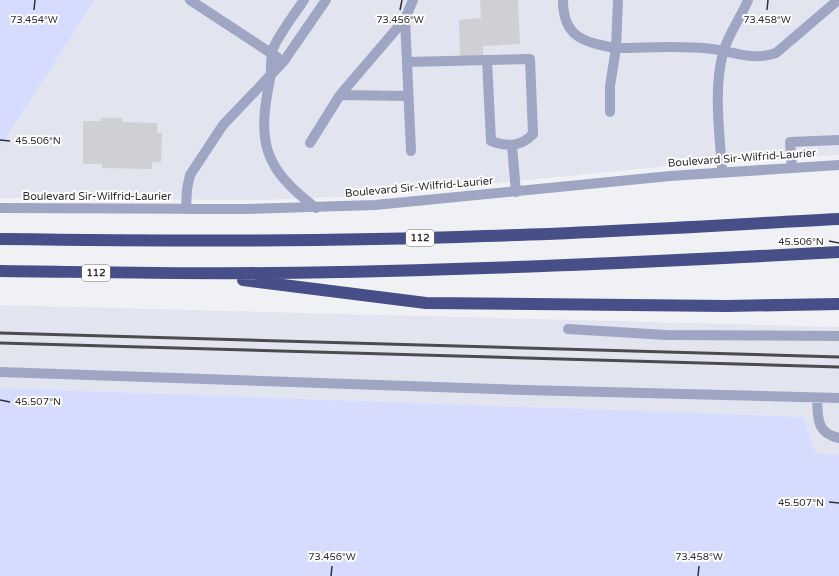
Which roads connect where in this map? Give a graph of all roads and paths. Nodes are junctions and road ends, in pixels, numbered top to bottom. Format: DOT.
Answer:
graph roads {
  1 [pos="190,0"];
  2 [pos="304,0"];
  3 [pos="326,0"];
  4 [pos="413,0"];
  5 [pos="563,0"];
  6 [pos="618,0"];
  7 [pos="748,0"];
  8 [pos="838,0"];
  9 [pos="405,19"];
  10 [pos="616,48"];
  11 [pos="724,52"];
  12 [pos="272,54"];
  13 [pos="487,60"];
  14 [pos="284,61"];
  15 [pos="407,62"];
  16 [pos="271,76"];
  17 [pos="340,95"];
  18 [pos="408,96"];
  19 [pos="610,112"];
  20 [pos="839,140"];
  21 [pos="310,143"];
  22 [pos="512,146"];
  23 [pos="411,151"];
  24 [pos="839,165"];
  25 [pos="792,168"];
  26 [pos="722,172"];
  27 [pos="516,192"];
  28 [pos="0,208"];
  29 [pos="316,208"];
  30 [pos="186,209"];
  31 [pos="839,219"];
  32 [pos="0,239"];
  33 [pos="839,252"];
  34 [pos="0,271"];
  35 [pos="192,274"];
  36 [pos="839,304"];
  37 [pos="568,329"];
  38 [pos="839,336"];
  39 [pos="0,372"];
  40 [pos="817,398"];
  41 [pos="839,398"];
  42 [pos="839,438"];
  1 -- 12 [label="street"];
  2 -- 12 [label="street"];
  3 -- 14 [label="street"];
  4 -- 9 [label="street"];
  5 -- 10 [label="street"];
  6 -- 10 [label="street"];
  7 -- 11 [label="street"];
  8 -- 11 [label="street"];
  9 -- 15 [label="street"];
  9 -- 17 [label="street"];
  10 -- 11 [label="street"];
  10 -- 19 [label="street"];
  11 -- 26 [label="street"];
  12 -- 14 [label="street"];
  12 -- 16 [label="street"];
  13 -- 15 [label="street"];
  13 -- 22 [label="street"];
  13 -- 22 [label="street"];
  14 -- 16 [label="street"];
  15 -- 18 [label="street"];
  16 -- 29 [label="street"];
  16 -- 30 [label="street"];
  17 -- 18 [label="street"];
  17 -- 21 [label="street"];
  18 -- 23 [label="street"];
  20 -- 25 [label="street"];
  22 -- 27 [label="street"];
  24 -- 25 [label="street, Boulevard Sir-Wilfrid-Laurier"];
  25 -- 26 [label="street, Boulevard Sir-Wilfrid-Laurier"];
  26 -- 27 [label="street, Boulevard Sir-Wilfrid-Laurier"];
  27 -- 29 [label="street, Boulevard Sir-Wilfrid-Laurier"];
  28 -- 30 [label="street, Boulevard Sir-Wilfrid-Laurier"];
  29 -- 30 [label="street, Boulevard Sir-Wilfrid-Laurier"];
  31 -- 32 [label="highway, 112"];
  33 -- 35 [label="highway, 112"];
  34 -- 35 [label="highway, 112"];
  35 -- 36 [label="highway"];
  37 -- 38 [label="street"];
  39 -- 40 [label="street"];
  40 -- 41 [label="street"];
  40 -- 42 [label="street"];
}
